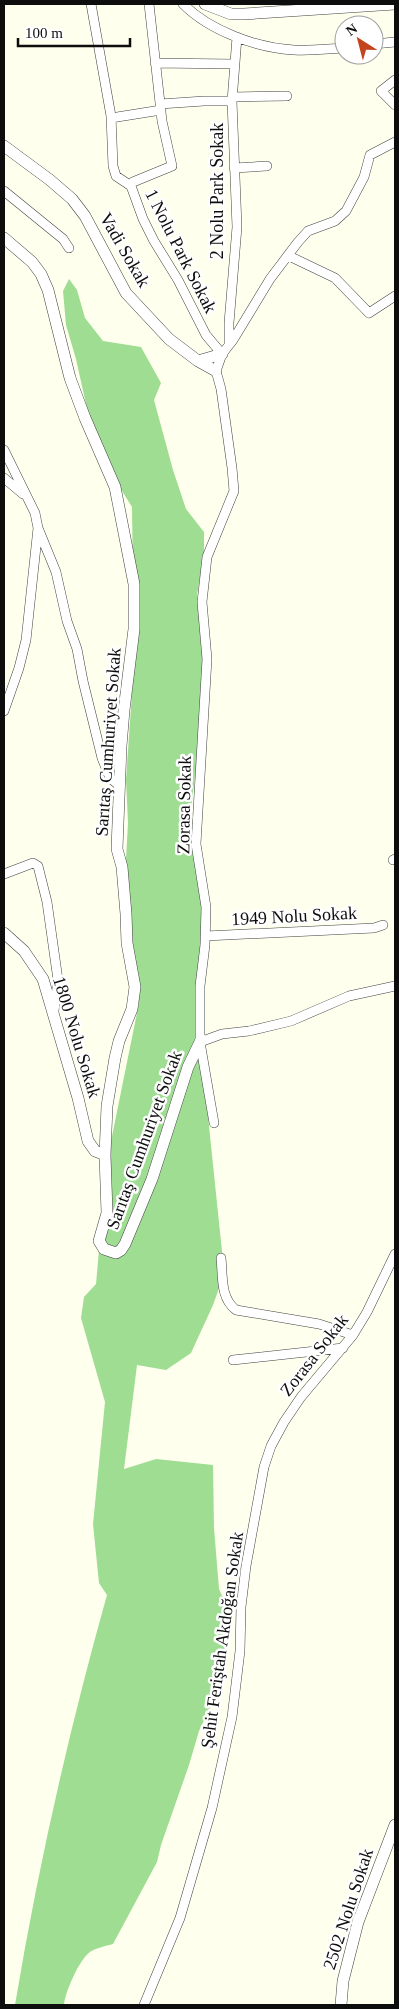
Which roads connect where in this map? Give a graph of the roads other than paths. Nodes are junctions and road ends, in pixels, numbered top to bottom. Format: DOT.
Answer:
graph roads {
  1 [pos="91,4"];
  2 [pos="149,4"];
  3 [pos="183,4"];
  4 [pos="204,4"];
  5 [pos="395,4"];
  6 [pos="237,37"];
  7 [pos="334,48"];
  8 [pos="155,63"];
  9 [pos="234,64"];
  10 [pos="395,80"];
  11 [pos="287,96"];
  12 [pos="232,99"];
  13 [pos="395,105"];
  14 [pos="160,107"];
  15 [pos="111,118"];
  16 [pos="395,142"];
  17 [pos="4,146"];
  18 [pos="266,166"];
  19 [pos="234,168"];
  20 [pos="131,186"];
  21 [pos="4,191"];
  22 [pos="4,238"];
  23 [pos="69,248"];
  24 [pos="289,256"];
  25 [pos="395,296"];
  26 [pos="230,344"];
  27 [pos="222,354"];
  28 [pos="198,360"];
  29 [pos="216,371"];
  30 [pos="4,450"];
  31 [pos="4,478"];
  32 [pos="26,496"];
  33 [pos="38,528"];
  34 [pos="4,711"];
  35 [pos="120,786"];
  36 [pos="4,874"];
  37 [pos="383,925"];
  38 [pos="4,933"];
  39 [pos="206,936"];
  40 [pos="395,986"];
  41 [pos="54,1012"];
  42 [pos="200,1042"];
  43 [pos="214,1123"];
  44 [pos="105,1155"];
  45 [pos="395,1254"];
  46 [pos="221,1258"];
  47 [pos="352,1335"];
  48 [pos="343,1348"];
  49 [pos="233,1360"];
  50 [pos="262,1477"];
  51 [pos="395,1825"];
  52 [pos="144,2005"];
  53 [pos="341,2005"];
  1 -- 15 [label="street"];
  2 -- 8 [label="street, 1 Nolu Park Sokak"];
  3 -- 6 [label="street"];
  4 -- 5 [label="street"];
  6 -- 7 [label="street"];
  6 -- 9 [label="street, 2 Nolu Park Sokak"];
  8 -- 9 [label="street"];
  8 -- 14 [label="street, 1 Nolu Park Sokak"];
  9 -- 12 [label="street, 2 Nolu Park Sokak"];
  10 -- 13 [label="street"];
  11 -- 12 [label="street"];
  12 -- 14 [label="street"];
  12 -- 19 [label="street, 2 Nolu Park Sokak"];
  14 -- 15 [label="street"];
  14 -- 20 [label="street, 1 Nolu Park Sokak"];
  15 -- 20 [label="street"];
  16 -- 24 [label="street"];
  17 -- 28 [label="street, Vadi Sokak"];
  18 -- 19 [label="street"];
  19 -- 26 [label="street, 2 Nolu Park Sokak"];
  20 -- 27 [label="street, 1 Nolu Park Sokak"];
  21 -- 23 [label="street"];
  22 -- 35 [label="street, Sarıtaş Cumhuriyet Sokak"];
  24 -- 25 [label="street"];
  24 -- 26 [label="street"];
  26 -- 27 [label="street"];
  27 -- 28 [label="street"];
  27 -- 29 [label="street"];
  28 -- 29 [label="street, Vadi Sokak"];
  29 -- 39 [label="street, Zorasa Sokak"];
  30 -- 32 [label="street"];
  31 -- 32 [label="street"];
  32 -- 33 [label="street"];
  33 -- 34 [label="street"];
  33 -- 35 [label="street"];
  35 -- 44 [label="street, Sarıtaş Cumhuriyet Sokak"];
  36 -- 41 [label="street"];
  37 -- 39 [label="street, 1949 Nolu Sokak"];
  38 -- 41 [label="street, 1800 Nolu Sokak"];
  39 -- 42 [label="street, Zorasa Sokak"];
  40 -- 42 [label="street"];
  41 -- 44 [label="street, 1800 Nolu Sokak"];
  42 -- 43 [label="street, Zorasa Sokak"];
  42 -- 44 [label="street, Sarıtaş Cumhuriyet Sokak"];
  45 -- 47 [label="street, Zorasa Sokak"];
  46 -- 47 [label="street"];
  47 -- 48 [label="street, Zorasa Sokak"];
  48 -- 49 [label="street"];
  48 -- 50 [label="street, Zorasa Sokak"];
  50 -- 52 [label="street, Şehit Feriştah Akdoğan Sokak"];
  51 -- 53 [label="street, 2502 Nolu Sokak"];
}
